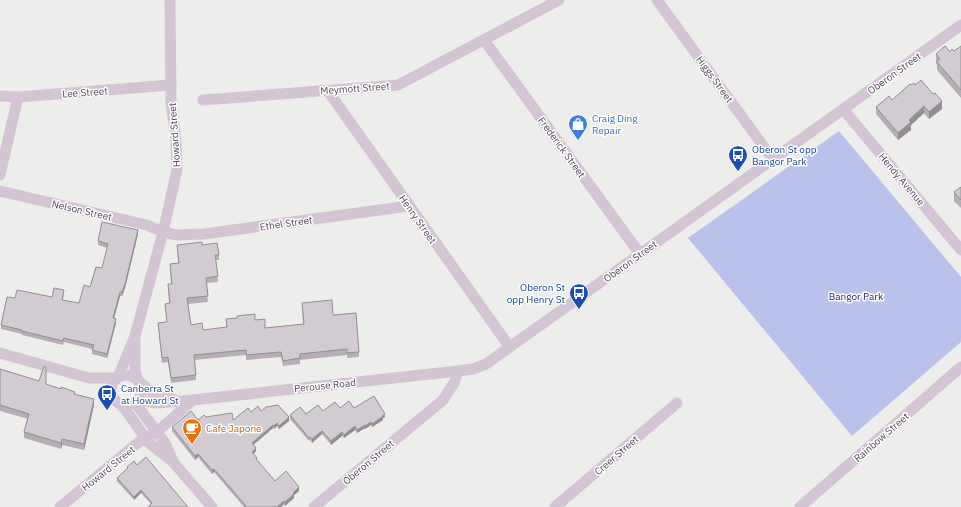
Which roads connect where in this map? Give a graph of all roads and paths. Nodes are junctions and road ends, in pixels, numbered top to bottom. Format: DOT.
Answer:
graph roads {
  1 [pos="170,0"];
  2 [pos="559,0"];
  3 [pos="657,0"];
  4 [pos="961,25"];
  5 [pos="484,40"];
  6 [pos="170,85"];
  7 [pos="328,91"];
  8 [pos="0,96"];
  9 [pos="18,97"];
  10 [pos="203,100"];
  11 [pos="843,109"];
  12 [pos="772,158"];
  13 [pos="0,175"];
  14 [pos="0,191"];
  15 [pos="409,206"];
  16 [pos="163,232"];
  17 [pos="961,250"];
  18 [pos="640,254"];
  19 [pos="135,336"];
  20 [pos="509,346"];
  21 [pos="0,353"];
  22 [pos="961,367"];
  23 [pos="458,371"];
  24 [pos="89,378"];
  25 [pos="117,378"];
  26 [pos="138,381"];
  27 [pos="112,394"];
  28 [pos="137,400"];
  29 [pos="193,400"];
  30 [pos="178,401"];
  31 [pos="677,403"];
  32 [pos="120,404"];
  33 [pos="156,432"];
  34 [pos="145,438"];
  35 [pos="173,462"];
  36 [pos="60,507"];
  37 [pos="212,507"];
  38 [pos="314,507"];
  39 [pos="555,507"];
  40 [pos="800,507"];
  1 -- 6 [label="street, Howard Street"];
  2 -- 5 [label="street, Meymott Street"];
  3 -- 12 [label="street, Higgs Street"];
  4 -- 11 [label="street, Oberon Street"];
  5 -- 7 [label="street, Meymott Street"];
  5 -- 18 [label="street, Frederick Street"];
  6 -- 9 [label="street, Lee Street"];
  6 -- 16 [label="street, Howard Street"];
  7 -- 10 [label="street, Meymott Street"];
  7 -- 15 [label="street, Henry Street"];
  8 -- 9 [label="street, Lee Street"];
  9 -- 13 [label="street"];
  11 -- 12 [label="street, Oberon Street"];
  11 -- 17 [label="street, Hendy Avenue"];
  12 -- 18 [label="street, Oberon Street"];
  14 -- 16 [label="street, Nelson Street"];
  15 -- 16 [label="street, Ethel Street"];
  15 -- 20 [label="street, Henry Street"];
  16 -- 19 [label="street, Howard Street"];
  18 -- 20 [label="street, Oberon Street"];
  19 -- 25 [label="street, Howard Street"];
  19 -- 26 [label="street, Howard Street"];
  20 -- 23 [label="street, Oberon Street"];
  21 -- 24 [label="street"];
  22 -- 40 [label="street, Rainbow Street"];
  23 -- 29 [label="street, Perouse Road"];
  23 -- 38 [label="street, Oberon Street"];
  24 -- 25 [label="street"];
  24 -- 27 [label="street"];
  25 -- 26 [label="street"];
  25 -- 27 [label="street"];
  26 -- 28 [label="street"];
  26 -- 30 [label="street, Perouse Road"];
  27 -- 32 [label="street"];
  28 -- 30 [label="street, Perouse Road"];
  28 -- 32 [label="street"];
  28 -- 33 [label="street"];
  29 -- 30 [label="street, Perouse Road"];
  29 -- 33 [label="street"];
  31 -- 39 [label="street, Creer Street"];
  32 -- 34 [label="street"];
  33 -- 34 [label="street, Howard Street"];
  33 -- 35 [label="street"];
  34 -- 35 [label="street"];
  34 -- 36 [label="street, Howard Street"];
  35 -- 37 [label="street"];
}
